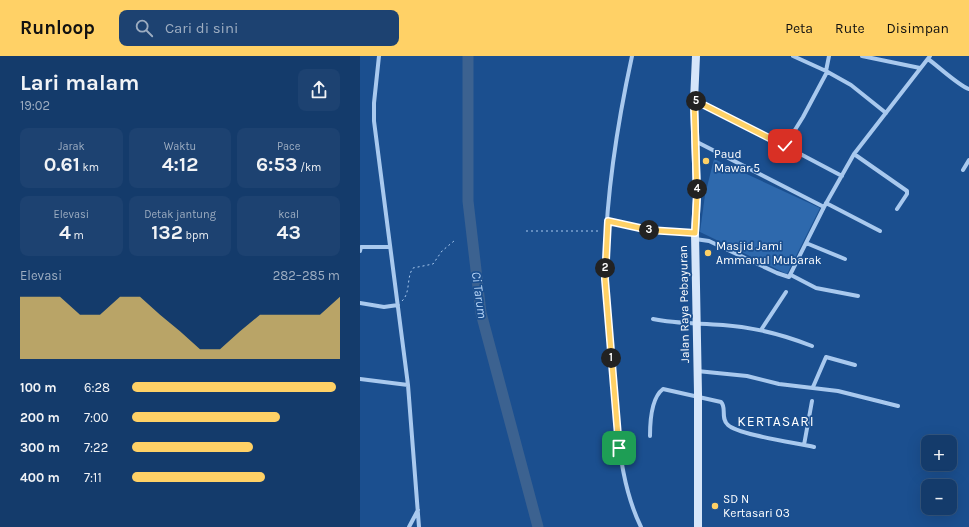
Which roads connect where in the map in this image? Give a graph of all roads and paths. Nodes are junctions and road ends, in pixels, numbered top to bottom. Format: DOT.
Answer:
graph roads {
  1 [pos="379,56"];
  2 [pos="632,56"];
  3 [pos="696,56"];
  4 [pos="793,56"];
  5 [pos="830,56"];
  6 [pos="862,56"];
  7 [pos="929,57"];
  8 [pos="920,68"];
  9 [pos="827,71"];
  10 [pos="969,89"];
  11 [pos="694,100"];
  12 [pos="886,113"];
  13 [pos="695,141"];
  14 [pos="785,146"];
  15 [pos="854,154"];
  16 [pos="969,160"];
  17 [pos="963,170"];
  18 [pos="842,176"];
  19 [pos="825,205"];
  20 [pos="897,209"];
  21 [pos="608,221"];
  22 [pos="526,231"];
  23 [pos="607,231"];
  24 [pos="880,231"];
  25 [pos="695,236"];
  26 [pos="454,241"];
  27 [pos="806,243"];
  28 [pos="390,247"];
  29 [pos="360,251"];
  30 [pos="845,259"];
  31 [pos="791,275"];
  32 [pos="786,292"];
  33 [pos="858,296"];
  34 [pos="360,302"];
  35 [pos="398,305"];
  36 [pos="653,319"];
  37 [pos="697,324"];
  38 [pos="762,330"];
  39 [pos="812,346"];
  40 [pos="855,365"];
  41 [pos="697,371"];
  42 [pos="360,379"];
  43 [pos="408,385"];
  44 [pos="813,387"];
  45 [pos="698,397"];
  46 [pos="812,401"];
  47 [pos="898,406"];
  48 [pos="650,436"];
  49 [pos="804,444"];
  50 [pos="814,447"];
  51 [pos="418,510"];
  52 [pos="410,527"];
  53 [pos="419,527"];
  54 [pos="641,527"];
  55 [pos="698,527"];
  1 -- 28 [label="street"];
  2 -- 21 [label="street"];
  3 -- 11 [label="main road, Jalan Raya Pebayuran"];
  4 -- 9 [label="street"];
  5 -- 9 [label="street"];
  6 -- 8 [label="street"];
  7 -- 8 [label="street"];
  7 -- 10 [label="street"];
  8 -- 12 [label="street"];
  9 -- 12 [label="street"];
  9 -- 14 [label="street"];
  11 -- 13 [label="main road, Jalan Raya Pebayuran"];
  11 -- 14 [label="street"];
  12 -- 15 [label="street"];
  13 -- 19 [label="street"];
  13 -- 25 [label="main road, Jalan Raya Pebayuran"];
  14 -- 18 [label="street"];
  15 -- 18 [label="street"];
  15 -- 20 [label="street"];
  16 -- 17 [label="street"];
  18 -- 19 [label="street"];
  19 -- 24 [label="street"];
  19 -- 27 [label="street"];
  21 -- 23 [label="street"];
  21 -- 25 [label="street"];
  22 -- 23 [label="path"];
  23 -- 54 [label="street"];
  25 -- 31 [label="street"];
  25 -- 37 [label="main road, Jalan Raya Pebayuran"];
  26 -- 35 [label="path"];
  27 -- 30 [label="street"];
  27 -- 31 [label="street"];
  28 -- 29 [label="street"];
  28 -- 35 [label="street"];
  31 -- 33 [label="street"];
  32 -- 38 [label="street"];
  34 -- 35 [label="street"];
  35 -- 43 [label="street"];
  36 -- 37 [label="street"];
  37 -- 38 [label="street"];
  37 -- 41 [label="main road, Jalan Raya Pebayuran"];
  38 -- 39 [label="street"];
  40 -- 44 [label="street"];
  41 -- 44 [label="street"];
  41 -- 45 [label="main road, Jalan Raya Pebayuran"];
  42 -- 43 [label="street"];
  43 -- 51 [label="street"];
  44 -- 47 [label="street"];
  45 -- 48 [label="street"];
  45 -- 49 [label="street"];
  45 -- 55 [label="main road, Jalan Raya Pebayuran"];
  46 -- 49 [label="street"];
  49 -- 50 [label="street"];
  51 -- 52 [label="street"];
  51 -- 53 [label="street"];
}
